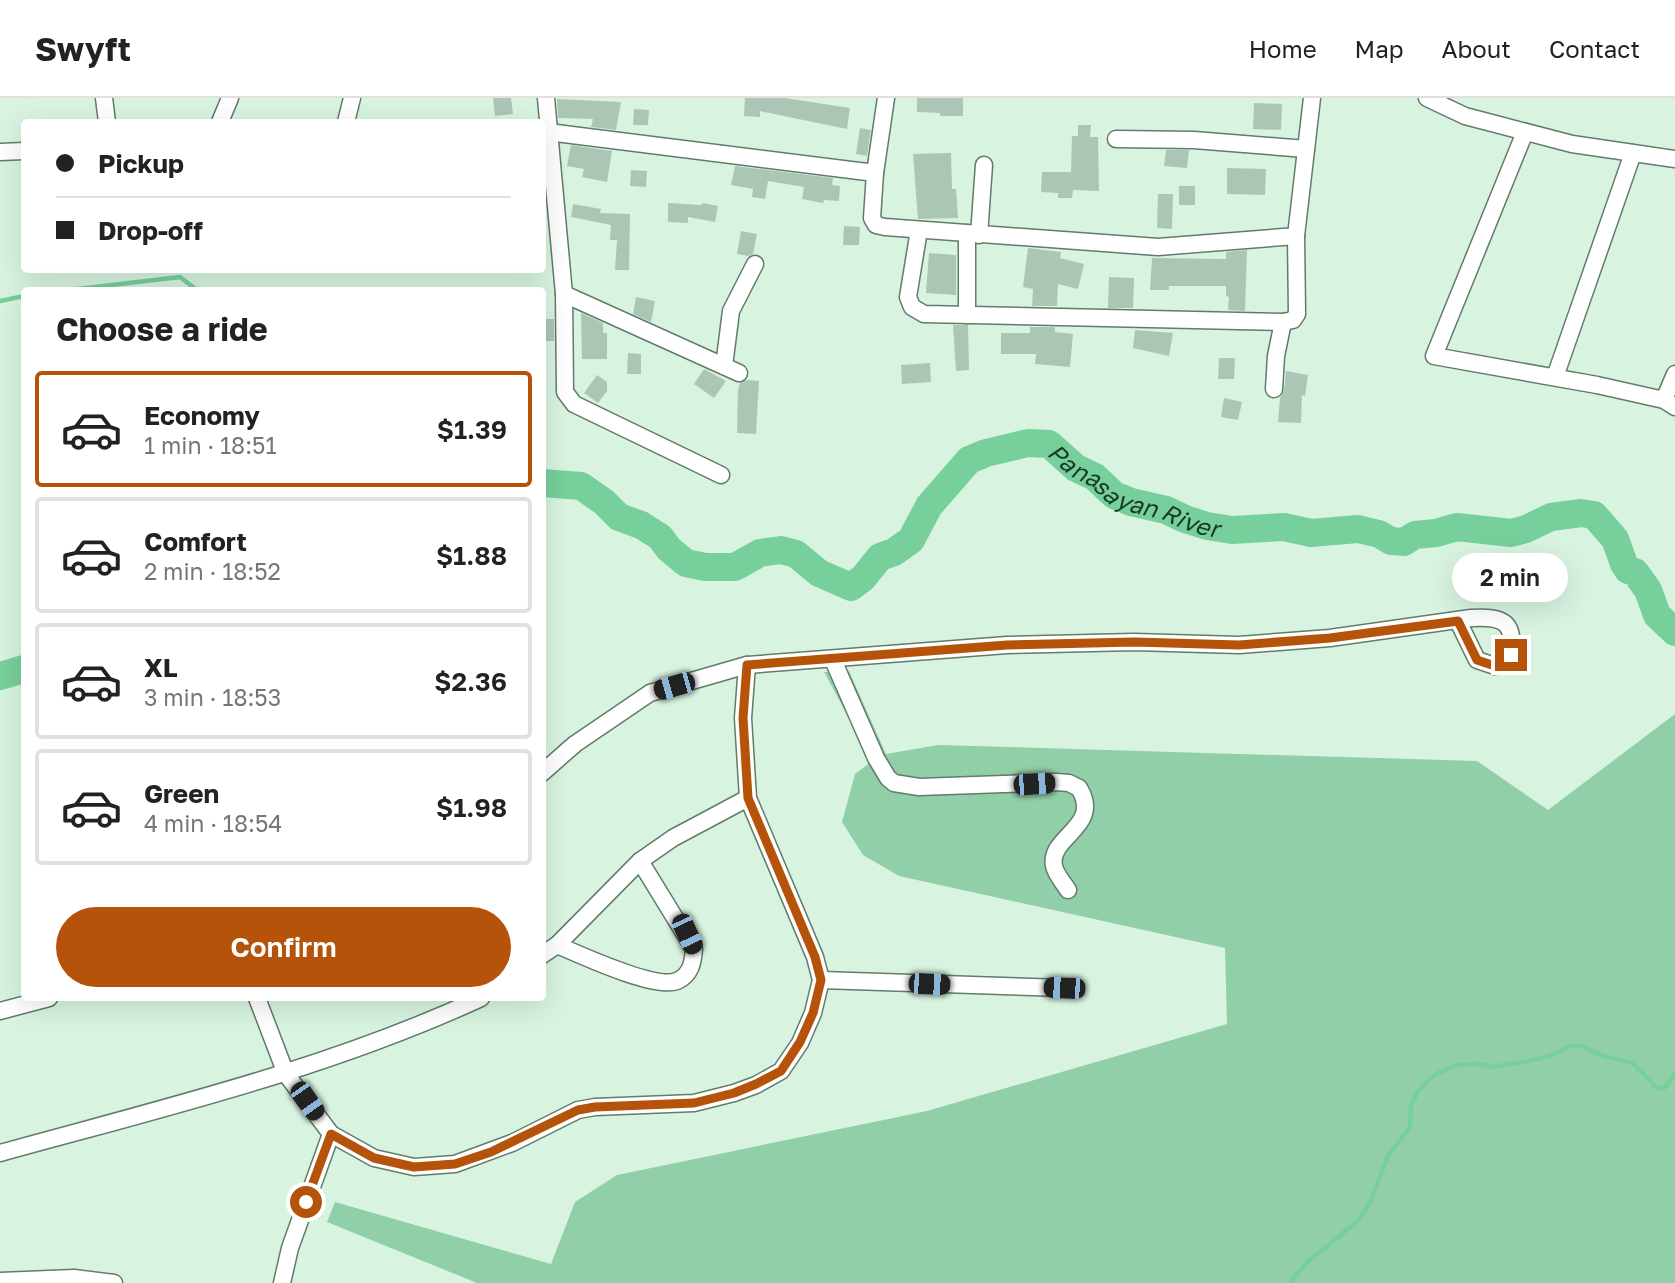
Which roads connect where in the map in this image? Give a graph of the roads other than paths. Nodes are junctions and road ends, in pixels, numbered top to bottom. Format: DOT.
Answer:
graph roads {
  1 [pos="104,98"];
  2 [pos="230,98"];
  3 [pos="352,98"];
  4 [pos="546,98"];
  5 [pos="886,98"];
  6 [pos="1312,98"];
  7 [pos="1427,98"];
  8 [pos="107,119"];
  9 [pos="221,119"];
  10 [pos="347,119"];
  11 [pos="548,132"];
  12 [pos="1525,132"];
  13 [pos="1116,139"];
  14 [pos="1307,149"];
  15 [pos="21,151"];
  16 [pos="0,152"];
  17 [pos="1633,153"];
  18 [pos="1675,159"];
  19 [pos="984,165"];
  20 [pos="875,173"];
  21 [pos="919,230"];
  22 [pos="973,234"];
  23 [pos="1296,236"];
  24 [pos="755,264"];
  25 [pos="564,294"];
  26 [pos="967,315"];
  27 [pos="1283,322"];
  28 [pos="1675,374"];
  29 [pos="1555,377"];
  30 [pos="1274,388"];
  31 [pos="1669,403"];
  32 [pos="721,475"];
  33 [pos="1458,621"];
  34 [pos="833,660"];
  35 [pos="747,665"];
  36 [pos="546,769"];
  37 [pos="748,798"];
  38 [pos="640,861"];
  39 [pos="1068,890"];
  40 [pos="557,945"];
  41 [pos="546,952"];
  42 [pos="821,980"];
  43 [pos="1064,988"];
  44 [pos="38,1001"];
  45 [pos="258,1001"];
  46 [pos="474,1001"];
  47 [pos="0,1011"];
  48 [pos="286,1074"];
  49 [pos="331,1134"];
  50 [pos="0,1153"];
  51 [pos="0,1281"];
  52 [pos="114,1283"];
  53 [pos="282,1283"];
  1 -- 8 [label="street"];
  2 -- 9 [label="street"];
  3 -- 10 [label="street"];
  4 -- 11 [label="street"];
  5 -- 20 [label="street"];
  6 -- 14 [label="street"];
  7 -- 12 [label="street"];
  11 -- 20 [label="street"];
  11 -- 25 [label="street"];
  12 -- 17 [label="street"];
  12 -- 29 [label="street"];
  13 -- 14 [label="street"];
  14 -- 23 [label="street"];
  15 -- 16 [label="street"];
  17 -- 18 [label="street"];
  17 -- 29 [label="street"];
  19 -- 22 [label="street"];
  20 -- 21 [label="street"];
  21 -- 22 [label="street"];
  21 -- 26 [label="street"];
  22 -- 23 [label="street"];
  22 -- 26 [label="street"];
  23 -- 27 [label="street"];
  24 -- 25 [label="street"];
  25 -- 32 [label="street"];
  26 -- 27 [label="street"];
  27 -- 30 [label="street"];
  28 -- 31 [label="street"];
  29 -- 31 [label="street"];
  33 -- 34 [label="street"];
  34 -- 35 [label="street"];
  34 -- 39 [label="street"];
  35 -- 36 [label="street"];
  35 -- 37 [label="street"];
  37 -- 38 [label="street"];
  37 -- 42 [label="street"];
  38 -- 40 [label="street"];
  38 -- 40 [label="street"];
  40 -- 41 [label="street"];
  42 -- 43 [label="street"];
  42 -- 49 [label="street"];
  44 -- 47 [label="street"];
  45 -- 48 [label="street"];
  46 -- 48 [label="street"];
  48 -- 49 [label="street"];
  48 -- 50 [label="street"];
  49 -- 53 [label="street"];
  51 -- 52 [label="street"];
}
